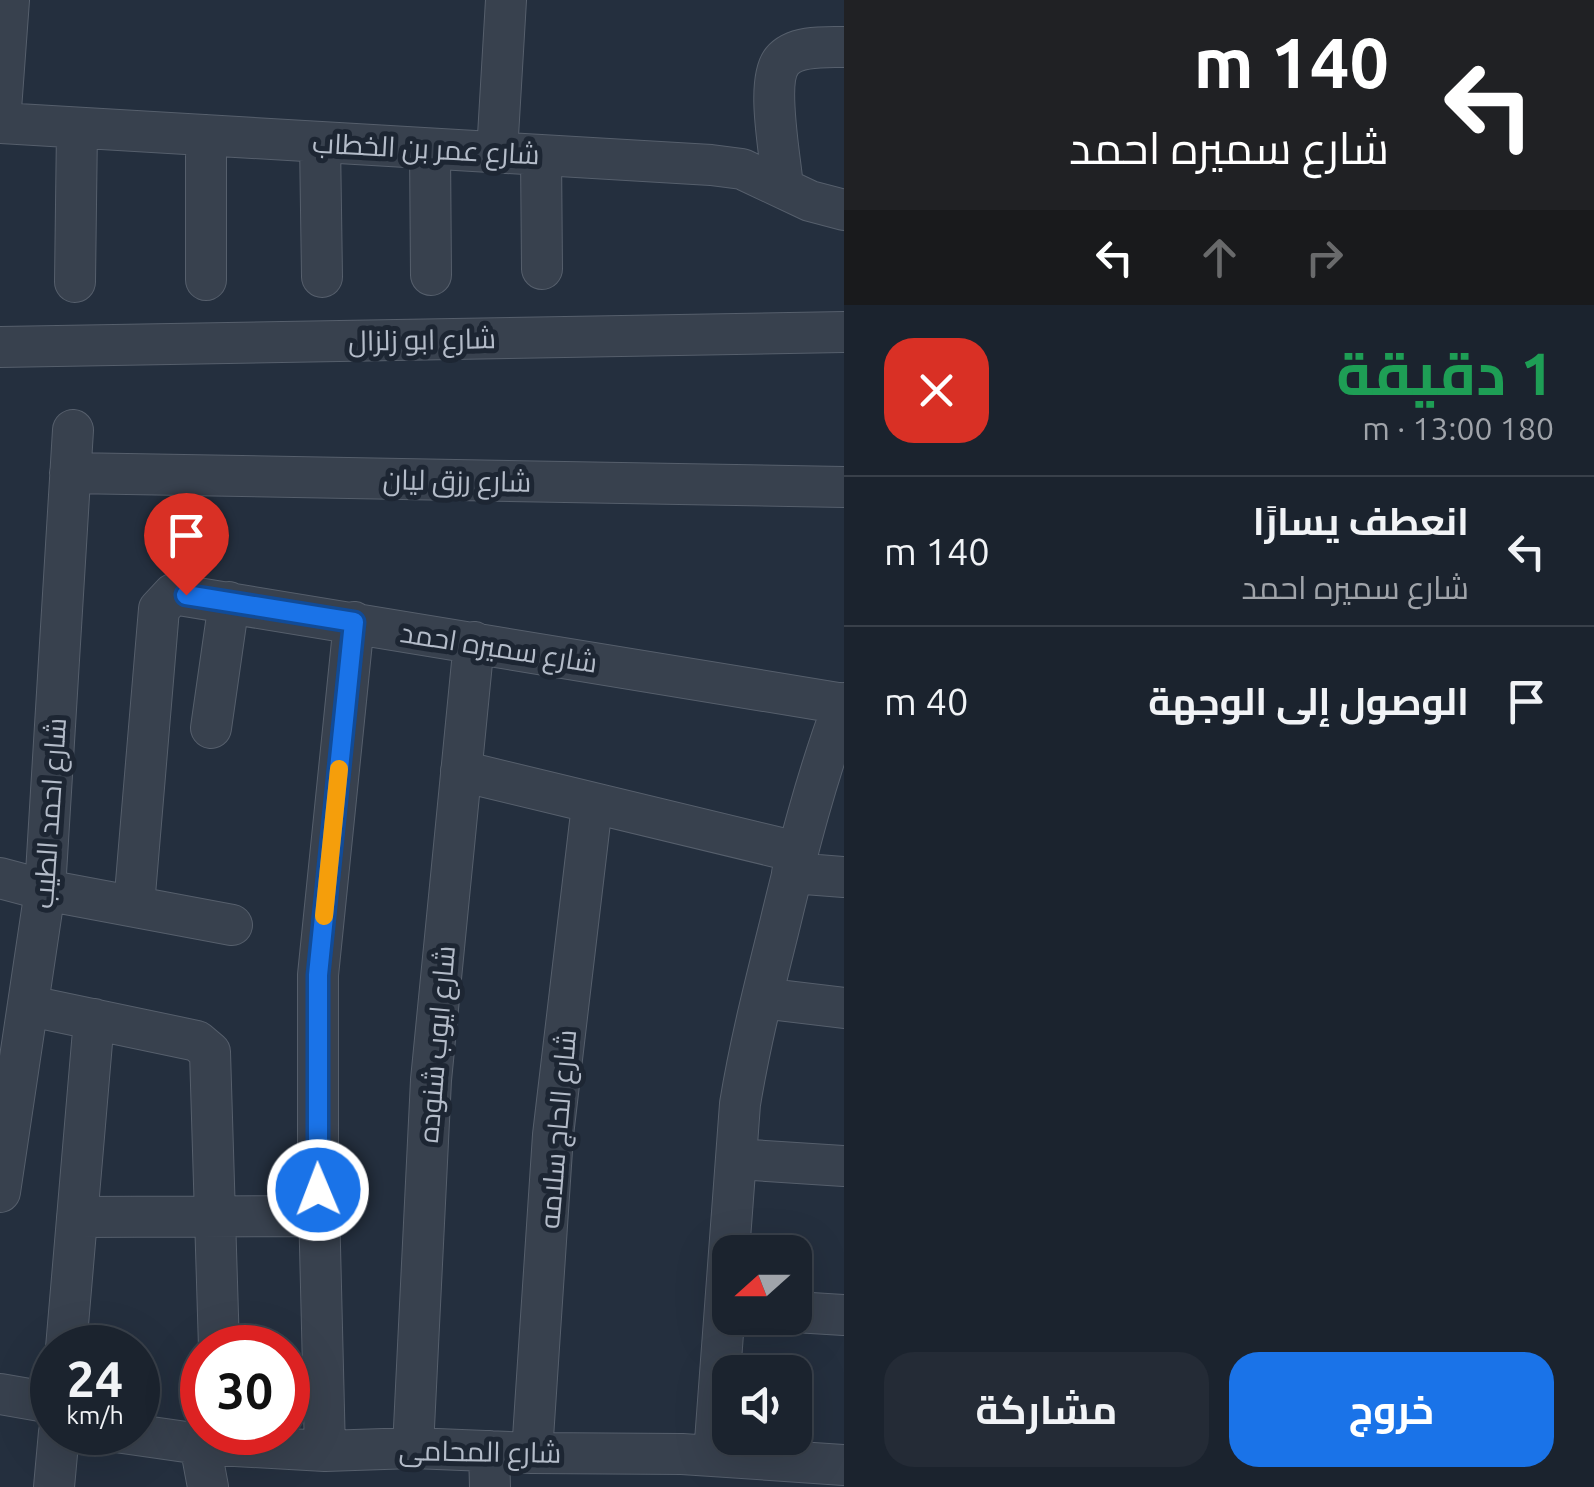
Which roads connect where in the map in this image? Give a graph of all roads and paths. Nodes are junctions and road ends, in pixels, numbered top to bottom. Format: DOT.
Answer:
graph roads {
  1 [pos="10,0"];
  2 [pos="506,0"];
  3 [pos="844,47"];
  4 [pos="0,122"];
  5 [pos="78,128"];
  6 [pos="206,135"];
  7 [pos="320,142"];
  8 [pos="430,148"];
  9 [pos="497,153"];
  10 [pos="541,155"];
  11 [pos="784,188"];
  12 [pos="844,210"];
  13 [pos="542,269"];
  14 [pos="431,275"];
  15 [pos="322,276"];
  16 [pos="206,280"];
  17 [pos="74,282"];
  18 [pos="844,332"];
  19 [pos="0,347"];
  20 [pos="73,430"];
  21 [pos="70,473"];
  22 [pos="844,487"];
  23 [pos="230,602"];
  24 [pos="354,622"];
  25 [pos="474,642"];
  26 [pos="841,717"];
  27 [pos="211,728"];
  28 [pos="461,772"];
  29 [pos="592,805"];
  30 [pos="794,863"];
  31 [pos="844,877"];
  32 [pos="0,878"];
  33 [pos="45,890"];
  34 [pos="134,906"];
  35 [pos="232,924"];
  36 [pos="762,998"];
  37 [pos="30,1006"];
  38 [pos="844,1008"];
  39 [pos="94,1020"];
  40 [pos="736,1159"];
  41 [pos="844,1166"];
  42 [pos="0,1192"];
  43 [pos="216,1216"];
  44 [pos="319,1216"];
  45 [pos="77,1217"];
  46 [pos="732,1235"];
  47 [pos="812,1313"];
  48 [pos="844,1315"];
  49 [pos="68,1325"];
  50 [pos="218,1325"];
  51 [pos="722,1335"];
  52 [pos="0,1394"];
  53 [pos="30,1399"];
  54 [pos="413,1448"];
  55 [pos="310,1450"];
  56 [pos="326,1451"];
  57 [pos="532,1453"];
  58 [pos="57,1455"];
  59 [pos="212,1455"];
  60 [pos="692,1465"];
  61 [pos="372,1468"];
  62 [pos="489,1469"];
  63 [pos="827,1472"];
  64 [pos="54,1487"];
  65 [pos="208,1487"];
  1 -- 4 [label="street"];
  2 -- 9 [label="street"];
  3 -- 11 [label="street"];
  4 -- 5 [label="street, شارع عمر بن الخطاب"];
  5 -- 6 [label="street, شارع عمر بن الخطاب"];
  5 -- 17 [label="street"];
  6 -- 7 [label="street, شارع عمر بن الخطاب"];
  6 -- 16 [label="street"];
  7 -- 8 [label="street, شارع عمر بن الخطاب"];
  7 -- 15 [label="street"];
  8 -- 9 [label="street, شارع عمر بن الخطاب"];
  8 -- 14 [label="street"];
  9 -- 10 [label="street, شارع عمر بن الخطاب"];
  10 -- 11 [label="street, شارع عمر بن الخطاب"];
  10 -- 13 [label="street"];
  11 -- 12 [label="street, شارع عمر بن الخطاب"];
  18 -- 19 [label="street, شارع ابو زلزال"];
  20 -- 21 [label="street, شارع احمد الطيب"];
  21 -- 22 [label="street, شارع رزق ليان"];
  21 -- 33 [label="street, شارع احمد الطيب"];
  23 -- 24 [label="street, شارع سميره احمد"];
  23 -- 27 [label="street"];
  23 -- 34 [label="street, شارع سميره احمد"];
  24 -- 25 [label="street, شارع سميره احمد"];
  24 -- 44 [label="street"];
  25 -- 26 [label="street, شارع سميره احمد"];
  25 -- 28 [label="street, شارع ايوب شنوده"];
  26 -- 30 [label="street"];
  28 -- 29 [label="street"];
  28 -- 54 [label="street, شارع ايوب شنوده"];
  29 -- 30 [label="street"];
  29 -- 57 [label="street, شارع الحاج سلامه"];
  30 -- 31 [label="street"];
  30 -- 36 [label="street"];
  32 -- 33 [label="street"];
  33 -- 34 [label="street"];
  33 -- 37 [label="street, شارع احمد الطيب"];
  34 -- 35 [label="street"];
  36 -- 38 [label="street"];
  36 -- 40 [label="street"];
  37 -- 39 [label="street"];
  37 -- 42 [label="street, شارع احمد الطيب"];
  39 -- 43 [label="street"];
  39 -- 45 [label="street"];
  40 -- 41 [label="street"];
  40 -- 46 [label="street"];
  43 -- 44 [label="street"];
  43 -- 45 [label="street"];
  43 -- 50 [label="street"];
  44 -- 56 [label="street"];
  45 -- 49 [label="street"];
  47 -- 48 [label="street"];
  51 -- 60 [label="street"];
  52 -- 53 [label="street"];
  54 -- 61 [label="street, شارع المحامى"];
  54 -- 62 [label="street, شارع المحامى"];
  55 -- 56 [label="street, شارع المحامى"];
  56 -- 61 [label="street, شارع المحامى"];
  57 -- 60 [label="street, شارع المحامى"];
  57 -- 62 [label="street, شارع المحامى"];
  58 -- 64 [label="street"];
  59 -- 65 [label="street"];
  60 -- 63 [label="street, شارع المحامى"];
}
